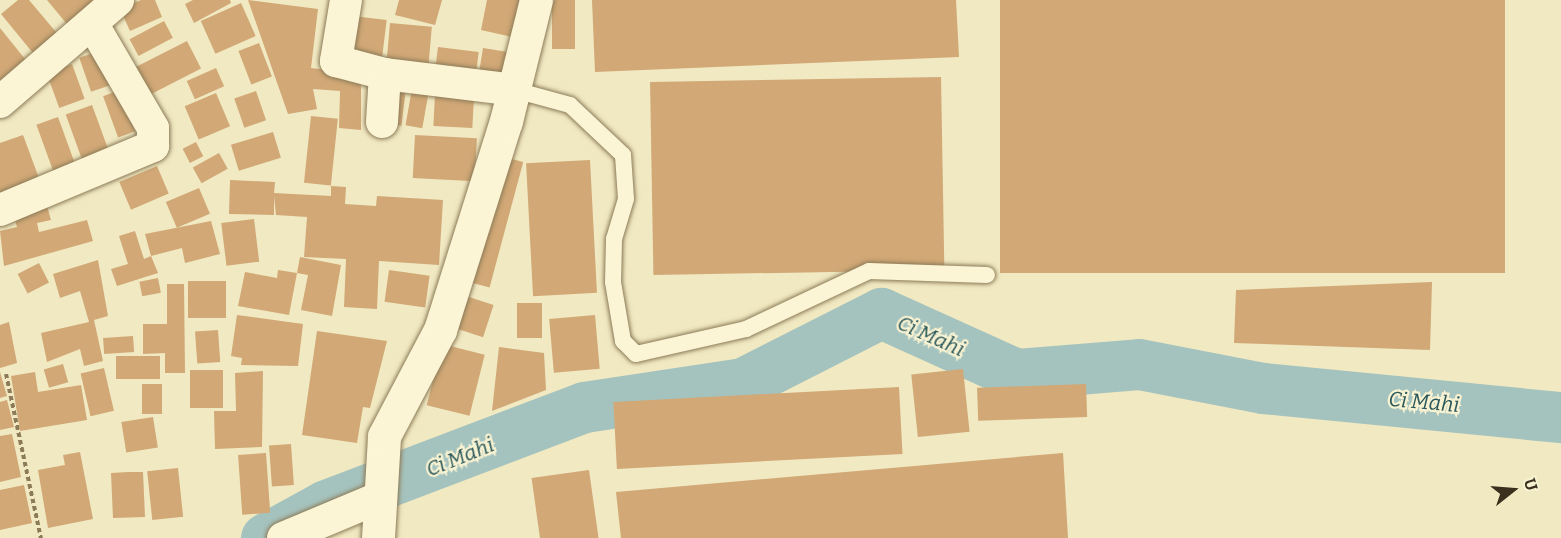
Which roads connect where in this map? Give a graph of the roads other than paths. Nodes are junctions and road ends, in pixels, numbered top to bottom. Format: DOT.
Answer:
graph roads {
  1 [pos="118,0"];
  2 [pos="346,0"];
  3 [pos="536,0"];
  4 [pos="93,25"];
  5 [pos="385,74"];
  6 [pos="515,90"];
  7 [pos="0,102"];
  8 [pos="382,122"];
  9 [pos="0,210"];
  10 [pos="987,275"];
  11 [pos="381,494"];
  12 [pos="283,538"];
  13 [pos="378,538"];
  1 -- 4 [label="street"];
  2 -- 5 [label="street"];
  3 -- 6 [label="street"];
  4 -- 7 [label="street"];
  4 -- 9 [label="street"];
  5 -- 6 [label="street"];
  5 -- 8 [label="street"];
  6 -- 10 [label="lane"];
  6 -- 11 [label="street"];
  11 -- 12 [label="street"];
  11 -- 13 [label="street"];
}
